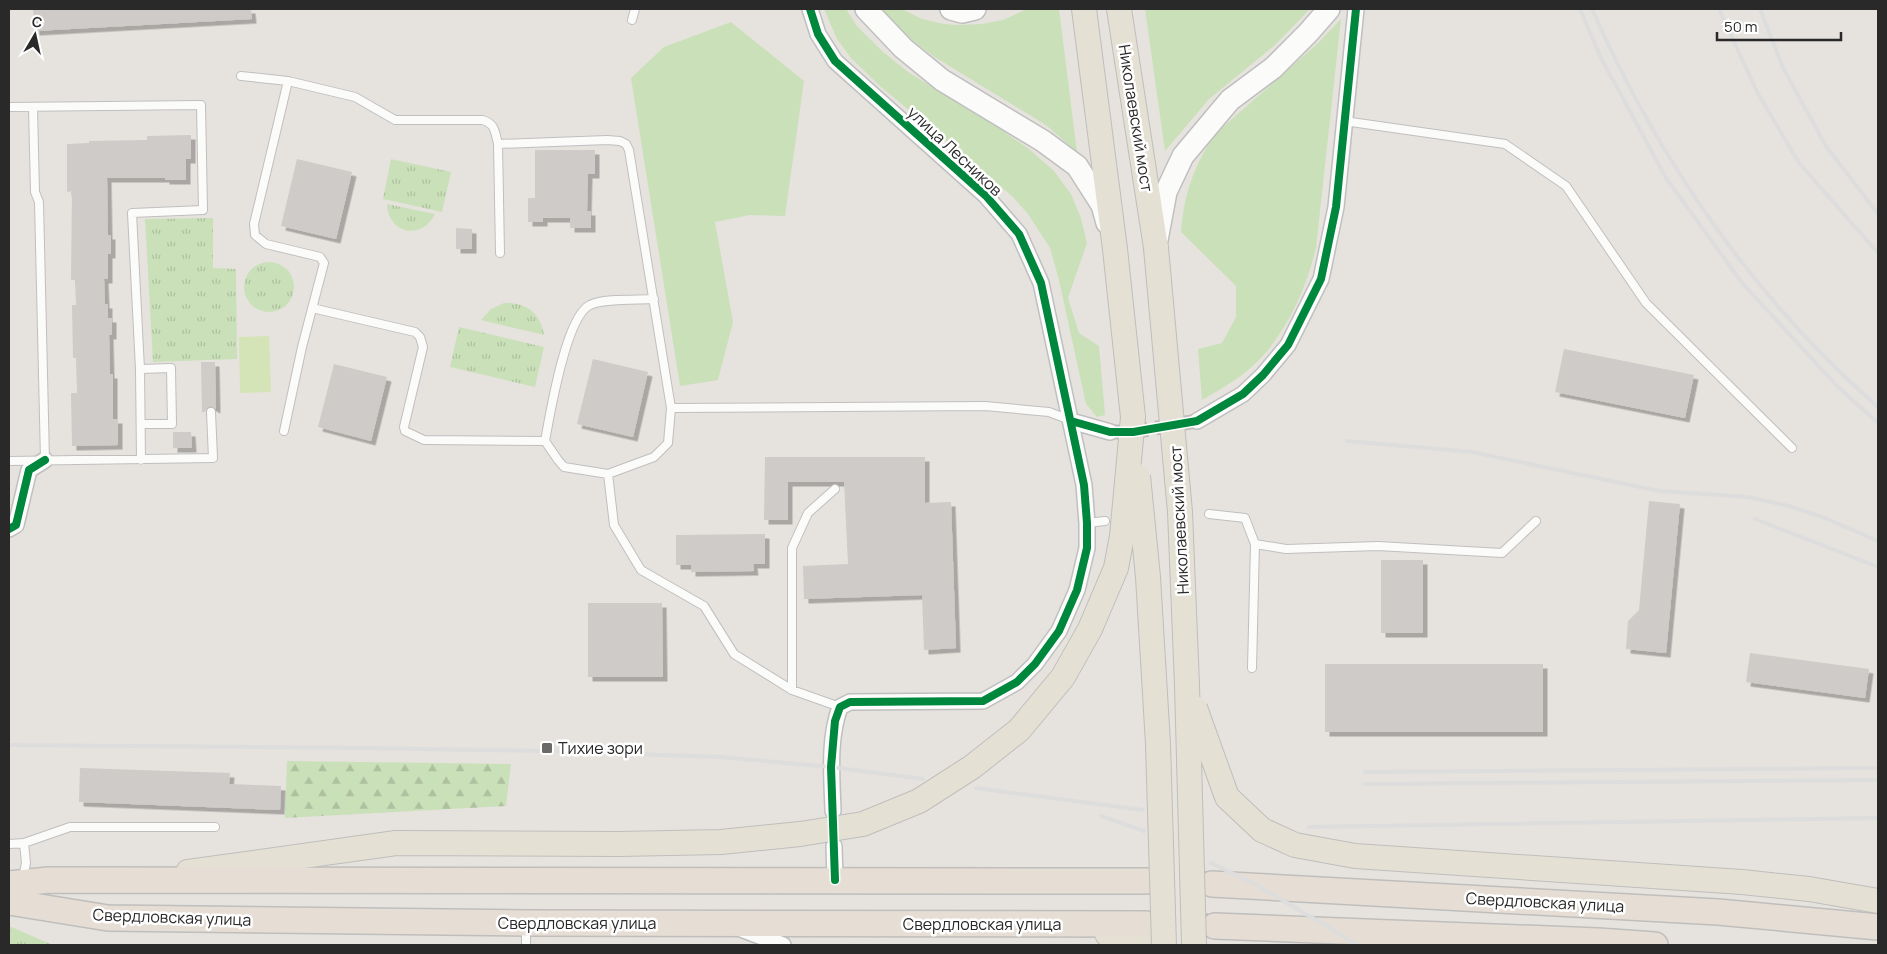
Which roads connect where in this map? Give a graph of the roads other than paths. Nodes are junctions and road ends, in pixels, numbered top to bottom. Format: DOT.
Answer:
graph roads {
  1 [pos="635,9"];
  2 [pos="810,9"];
  3 [pos="866,9"];
  4 [pos="951,9"];
  5 [pos="975,9"];
  6 [pos="1084,9"];
  7 [pos="1119,9"];
  8 [pos="1329,9"];
  9 [pos="1356,9"];
  10 [pos="632,20"];
  11 [pos="241,76"];
  12 [pos="288,81"];
  13 [pos="9,107"];
  14 [pos="33,108"];
  15 [pos="1344,121"];
  16 [pos="498,144"];
  17 [pos="1156,248"];
  18 [pos="1115,249"];
  19 [pos="500,253"];
  20 [pos="654,299"];
  21 [pos="312,308"];
  22 [pos="140,368"];
  23 [pos="671,408"];
  24 [pos="211,412"];
  25 [pos="1133,417"];
  26 [pos="1071,421"];
  27 [pos="1197,421"];
  28 [pos="141,424"];
  29 [pos="284,431"];
  30 [pos="1110,432"];
  31 [pos="545,441"];
  32 [pos="1792,448"];
  33 [pos="45,460"];
  34 [pos="141,460"];
  35 [pos="9,461"];
  36 [pos="608,474"];
  37 [pos="835,489"];
  38 [pos="1209,514"];
  39 [pos="1105,521"];
  40 [pos="1536,521"];
  41 [pos="1087,524"];
  42 [pos="9,529"];
  43 [pos="1255,544"];
  44 [pos="1252,668"];
  45 [pos="1187,686"];
  46 [pos="792,690"];
  47 [pos="840,708"];
  48 [pos="833,811"];
  49 [pos="214,827"];
  50 [pos="24,842"];
  51 [pos="9,844"];
  52 [pos="834,846"];
  53 [pos="835,880"];
  54 [pos="125,881"];
  55 [pos="1146,881"];
  56 [pos="1212,884"];
  57 [pos="13,890"];
  58 [pos="1878,901"];
  59 [pos="726,923"];
  60 [pos="1215,926"];
  61 [pos="1878,927"];
  62 [pos="526,934"];
  63 [pos="1152,935"];
  64 [pos="783,945"];
  65 [pos="1194,945"];
  66 [pos="1655,945"];
  1 -- 10 [label="lane"];
  2 -- 26 [label="street, улица Лесников"];
  3 -- 18 [label="main road"];
  4 -- 5 [label="main road"];
  6 -- 18 [label="main road"];
  7 -- 17 [label="main road, Николаевский мост"];
  8 -- 17 [label="main road"];
  9 -- 15 [label="street"];
  11 -- 12 [label="lane"];
  12 -- 16 [label="lane"];
  12 -- 21 [label="lane"];
  13 -- 14 [label="lane"];
  14 -- 22 [label="lane"];
  14 -- 33 [label="lane"];
  15 -- 27 [label="street"];
  15 -- 32 [label="lane"];
  16 -- 19 [label="lane"];
  16 -- 20 [label="lane"];
  17 -- 45 [label="main road, Николаевский мост, bridge"];
  18 -- 25 [label="main road"];
  20 -- 23 [label="lane"];
  20 -- 31 [label="lane"];
  21 -- 29 [label="lane"];
  21 -- 31 [label="lane"];
  22 -- 28 [label="lane"];
  22 -- 28 [label="lane"];
  23 -- 26 [label="lane"];
  23 -- 36 [label="lane"];
  24 -- 34 [label="lane"];
  25 -- 54 [label="main road, bridge"];
  25 -- 63 [label="main road, bridge"];
  26 -- 30 [label="street"];
  26 -- 41 [label="street, улица Лесников"];
  28 -- 34 [label="lane"];
  31 -- 36 [label="lane"];
  33 -- 34 [label="lane"];
  33 -- 35 [label="lane"];
  33 -- 42 [label="street"];
  36 -- 46 [label="lane"];
  37 -- 46 [label="lane"];
  38 -- 43 [label="lane"];
  39 -- 41 [label="lane"];
  40 -- 43 [label="lane"];
  41 -- 47 [label="street, улица Лесников"];
  43 -- 44 [label="lane"];
  45 -- 58 [label="main road, bridge"];
  45 -- 65 [label="main road, Николаевский мост, bridge"];
  46 -- 47 [label="lane"];
  47 -- 48 [label="street"];
  49 -- 50 [label="lane"];
  50 -- 51 [label="lane"];
  50 -- 57 [label="lane"];
  52 -- 53 [label="street"];
  53 -- 54 [label="highway, Свердловская улица"];
  53 -- 55 [label="highway, Свердловская улица"];
  54 -- 57 [label="highway, Свердловская улица"];
  56 -- 61 [label="highway, Свердловская улица"];
  57 -- 62 [label="highway, Свердловская улица"];
  59 -- 62 [label="highway, Свердловская улица"];
  59 -- 63 [label="highway, Свердловская улица"];
  59 -- 64 [label="street"];
  60 -- 66 [label="highway"];
}
